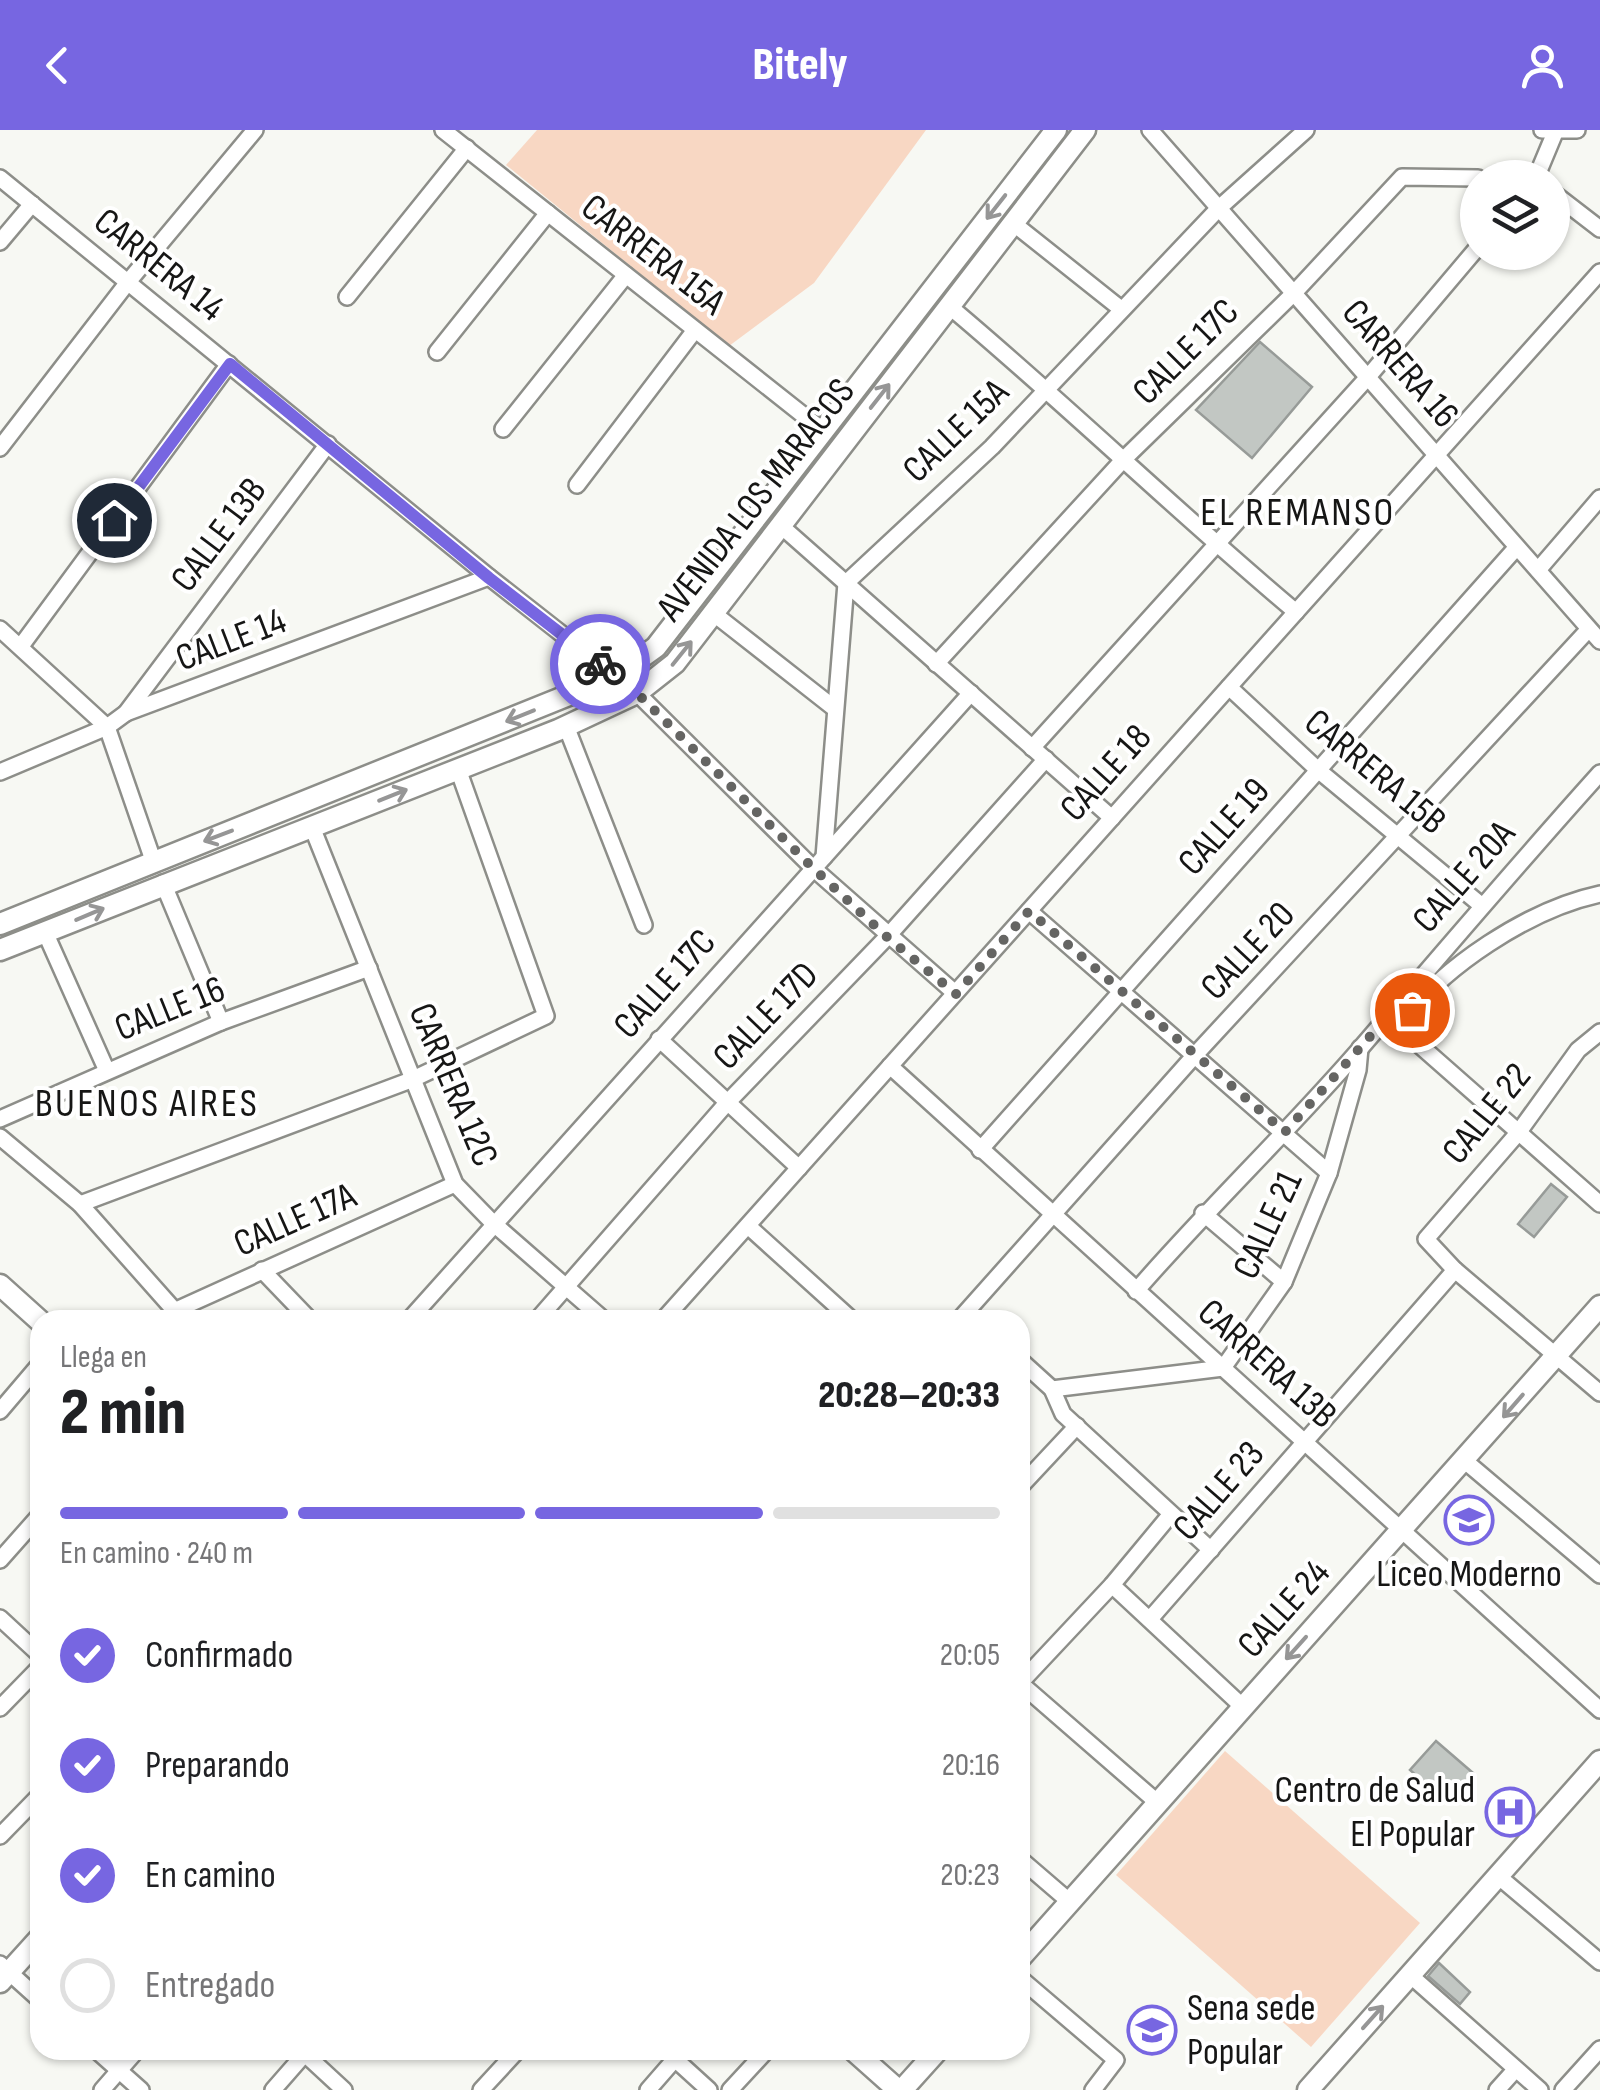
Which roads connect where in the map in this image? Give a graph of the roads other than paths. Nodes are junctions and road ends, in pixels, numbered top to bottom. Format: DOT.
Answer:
graph roads {
  1 [pos="255,130"];
  2 [pos="443,130"];
  3 [pos="1056,130"];
  4 [pos="1085,130"];
  5 [pos="1150,130"];
  6 [pos="1542,130"];
  7 [pos="1556,130"];
  8 [pos="1578,130"];
  9 [pos="1303,131"];
  10 [pos="467,148"];
  11 [pos="1544,160"];
  12 [pos="0,178"];
  13 [pos="1460,178"];
  14 [pos="32,204"];
  15 [pos="1570,206"];
  16 [pos="1219,208"];
  17 [pos="548,213"];
  18 [pos="1013,224"];
  19 [pos="1600,229"];
  20 [pos="0,242"];
  21 [pos="1460,268"];
  22 [pos="1600,272"];
  23 [pos="626,274"];
  24 [pos="128,282"];
  25 [pos="1294,292"];
  26 [pos="347,297"];
  27 [pos="949,306"];
  28 [pos="1122,310"];
  29 [pos="695,330"];
  30 [pos="437,352"];
  31 [pos="230,364"];
  32 [pos="1368,377"];
  33 [pos="1043,391"];
  34 [pos="504,429"];
  35 [pos="822,430"];
  36 [pos="328,444"];
  37 [pos="0,448"];
  38 [pos="1436,454"];
  39 [pos="1123,460"];
  40 [pos="577,484"];
  41 [pos="1600,498"];
  42 [pos="780,525"];
  43 [pos="1215,545"];
  44 [pos="1516,548"];
  45 [pos="1538,570"];
  46 [pos="489,578"];
  47 [pos="846,583"];
  48 [pos="1296,612"];
  49 [pos="713,613"];
  50 [pos="0,629"];
  51 [pos="1594,635"];
  52 [pos="21,646"];
  53 [pos="936,664"];
  54 [pos="616,676"];
  55 [pos="1230,687"];
  56 [pos="637,693"];
  57 [pos="971,694"];
  58 [pos="834,708"];
  59 [pos="126,713"];
  60 [pos="566,726"];
  61 [pos="107,727"];
  62 [pos="1032,748"];
  63 [pos="1046,759"];
  64 [pos="458,769"];
  65 [pos="1318,770"];
  66 [pos="0,772"];
  67 [pos="1600,773"];
  68 [pos="1112,818"];
  69 [pos="312,827"];
  70 [pos="1400,835"];
  71 [pos="154,860"];
  72 [pos="818,862"];
  73 [pos="163,883"];
  74 [pos="1600,894"];
  75 [pos="1481,905"];
  76 [pos="1029,911"];
  77 [pos="0,924"];
  78 [pos="644,924"];
  79 [pos="45,932"];
  80 [pos="887,937"];
  81 [pos="0,950"];
  82 [pos="368,968"];
  83 [pos="1120,992"];
  84 [pos="956,994"];
  85 [pos="221,1022"];
  86 [pos="1400,1027"];
  87 [pos="1374,1032"];
  88 [pos="1598,1036"];
  89 [pos="659,1039"];
  90 [pos="1360,1048"];
  91 [pos="1195,1056"];
  92 [pos="890,1066"];
  93 [pos="107,1071"];
  94 [pos="411,1080"];
  95 [pos="726,1104"];
  96 [pos="0,1118"];
  97 [pos="1285,1132"];
  98 [pos="1518,1132"];
  99 [pos="0,1137"];
  100 [pos="980,1150"];
  101 [pos="799,1168"];
  102 [pos="1329,1173"];
  103 [pos="454,1184"];
  104 [pos="80,1204"];
  105 [pos="1600,1204"];
  106 [pos="1203,1213"];
  107 [pos="1054,1214"];
  108 [pos="493,1223"];
  109 [pos="748,1226"];
  110 [pos="262,1270"];
  111 [pos="1455,1270"];
  112 [pos="1284,1282"];
  113 [pos="0,1285"];
  114 [pos="564,1286"];
  115 [pos="1136,1292"];
  116 [pos="1600,1306"];
  117 [pos="838,1307"];
  118 [pos="168,1310"];
  119 [pos="187,1310"];
  120 [pos="300,1310"];
  121 [pos="418,1310"];
  122 [pos="544,1310"];
  123 [pos="592,1310"];
  124 [pos="673,1310"];
  125 [pos="835,1310"];
  126 [pos="841,1310"];
  127 [pos="973,1310"];
  128 [pos="30,1312"];
  129 [pos="1556,1356"];
  130 [pos="1223,1368"];
  131 [pos="1030,1369"];
  132 [pos="30,1376"];
  133 [pos="1052,1389"];
  134 [pos="1600,1393"];
  135 [pos="0,1412"];
  136 [pos="1077,1426"];
  137 [pos="1305,1442"];
  138 [pos="1465,1461"];
  139 [pos="1030,1476"];
  140 [pos="1171,1514"];
  141 [pos="30,1527"];
  142 [pos="1402,1530"];
  143 [pos="1210,1550"];
  144 [pos="0,1560"];
  145 [pos="1599,1573"];
  146 [pos="1112,1585"];
  147 [pos="0,1618"];
  148 [pos="1150,1619"];
  149 [pos="30,1646"];
  150 [pos="1030,1672"];
  151 [pos="30,1677"];
  152 [pos="1030,1692"];
  153 [pos="1243,1707"];
  154 [pos="0,1708"];
  155 [pos="1600,1710"];
  156 [pos="1597,1773"];
  157 [pos="1158,1803"];
  158 [pos="30,1804"];
  159 [pos="0,1836"];
  160 [pos="1030,1868"];
  161 [pos="1498,1876"];
  162 [pos="1070,1902"];
  163 [pos="30,1947"];
  164 [pos="1030,1947"];
  165 [pos="1600,1962"];
  166 [pos="3,1973"];
  167 [pos="1410,1975"];
  168 [pos="1030,1987"];
  169 [pos="30,1993"];
  170 [pos="1600,2049"];
  171 [pos="108,2060"];
  172 [pos="128,2060"];
  173 [pos="299,2060"];
  174 [pos="314,2060"];
  175 [pos="508,2060"];
  176 [pos="666,2060"];
  177 [pos="676,2060"];
  178 [pos="757,2060"];
  179 [pos="865,2060"];
  180 [pos="928,2060"];
  181 [pos="119,2070"];
  182 [pos="1516,2070"];
  183 [pos="102,2090"];
  184 [pos="141,2090"];
  185 [pos="273,2090"];
  186 [pos="344,2090"];
  187 [pos="481,2090"];
  188 [pos="648,2090"];
  189 [pos="709,2090"];
  190 [pos="730,2090"];
  191 [pos="900,2090"];
  192 [pos="1093,2090"];
  193 [pos="1308,2090"];
  194 [pos="1496,2090"];
  195 [pos="1540,2090"];
  196 [pos="1563,2090"];
  1 -- 24 [label="street"];
  2 -- 10 [label="street, CARRERA 15A"];
  3 -- 35 [label="street, AVENIDA LOS MARACOS, one-way"];
  4 -- 18 [label="street, AVENIDA LOS MARACOS"];
  5 -- 16 [label="street, CARRERA 16"];
  6 -- 7 [label="street"];
  7 -- 8 [label="street"];
  7 -- 11 [label="street"];
  9 -- 16 [label="street, CALLE 15A"];
  10 -- 17 [label="street, CARRERA 15A"];
  10 -- 26 [label="street"];
  12 -- 14 [label="street, CARRERA 14"];
  13 -- 25 [label="street, CALLE 17C"];
  14 -- 20 [label="street"];
  14 -- 24 [label="street, CARRERA 14"];
  15 -- 19 [label="street"];
  16 -- 25 [label="street, CARRERA 16"];
  16 -- 28 [label="street, CALLE 15A"];
  17 -- 23 [label="street, CARRERA 15A"];
  17 -- 30 [label="street"];
  18 -- 27 [label="street, AVENIDA LOS MARACOS"];
  18 -- 28 [label="street"];
  21 -- 32 [label="street"];
  22 -- 38 [label="street, CALLE 18"];
  23 -- 29 [label="street, CARRERA 15A"];
  23 -- 34 [label="street"];
  24 -- 31 [label="street, CARRERA 14"];
  24 -- 37 [label="street"];
  25 -- 32 [label="street, CARRERA 16"];
  25 -- 39 [label="street, CALLE 17C"];
  27 -- 33 [label="street"];
  42 -- 27 [label="street, AVENIDA LOS MARACOS, one-way"];
  28 -- 33 [label="street, CALLE 15A"];
  29 -- 35 [label="street, CARRERA 15A"];
  29 -- 40 [label="street"];
  31 -- 36 [label="street, CARRERA 14"];
  31 -- 52 [label="street"];
  32 -- 38 [label="street, CARRERA 16"];
  32 -- 43 [label="street"];
  33 -- 39 [label="street"];
  33 -- 47 [label="street, CALLE 15A"];
  35 -- 54 [label="street, AVENIDA LOS MARACOS"];
  36 -- 46 [label="street, CARRERA 14"];
  36 -- 59 [label="street, CALLE 13B"];
  38 -- 44 [label="street, CARRERA 16"];
  38 -- 48 [label="street, CALLE 18"];
  39 -- 43 [label="street"];
  39 -- 53 [label="street, CALLE 17C"];
  41 -- 45 [label="street"];
  42 -- 47 [label="street"];
  42 -- 49 [label="street, AVENIDA LOS MARACOS"];
  43 -- 48 [label="street"];
  43 -- 62 [label="street"];
  44 -- 45 [label="street, CARRERA 16"];
  44 -- 65 [label="street, CALLE 19"];
  45 -- 51 [label="street, CARRERA 16"];
  46 -- 54 [label="street, CARRERA 14"];
  46 -- 59 [label="street, CALLE 14"];
  47 -- 53 [label="street"];
  47 -- 58 [label="street"];
  48 -- 55 [label="street, CALLE 18"];
  56 -- 49 [label="street, AVENIDA LOS MARACOS, one-way"];
  49 -- 58 [label="street"];
  50 -- 52 [label="street"];
  51 -- 70 [label="street, CALLE 20"];
  52 -- 61 [label="street"];
  53 -- 57 [label="street"];
  54 -- 56 [label="street, CARRERA 14"];
  54 -- 71 [label="street, AVENIDA LOS MARACOS, one-way"];
  55 -- 65 [label="street, CARRERA 15B"];
  55 -- 68 [label="street, CALLE 18"];
  56 -- 60 [label="street, AVENIDA LOS MARACOS"];
  56 -- 72 [label="street, CARRERA 14"];
  57 -- 62 [label="street"];
  57 -- 72 [label="street, CALLE 17C"];
  58 -- 72 [label="street"];
  59 -- 61 [label="street, CALLE 14"];
  60 -- 64 [label="street, AVENIDA LOS MARACOS"];
  60 -- 78 [label="street"];
  61 -- 66 [label="street, CALLE 14"];
  61 -- 71 [label="street"];
  62 -- 63 [label="street"];
  63 -- 68 [label="street"];
  63 -- 80 [label="street, CALLE 17D"];
  69 -- 64 [label="street, AVENIDA LOS MARACOS, one-way"];
  64 -- 94 [label="street"];
  65 -- 70 [label="street, CARRERA 15B"];
  65 -- 83 [label="street, CALLE 19"];
  67 -- 75 [label="street, CALLE 20A"];
  68 -- 76 [label="street, CALLE 18"];
  69 -- 73 [label="street, AVENIDA LOS MARACOS"];
  69 -- 82 [label="street, CARRERA 12C"];
  70 -- 75 [label="street, CARRERA 15B"];
  70 -- 91 [label="street, CALLE 20"];
  71 -- 77 [label="street, AVENIDA LOS MARACOS"];
  72 -- 80 [label="street, CARRERA 14"];
  72 -- 89 [label="street, CALLE 17C"];
  79 -- 73 [label="street, AVENIDA LOS MARACOS, one-way"];
  73 -- 85 [label="street"];
  74 -- 86 [label="street"];
  75 -- 87 [label="street, CALLE 20A"];
  76 -- 83 [label="street"];
  76 -- 84 [label="street, CALLE 18"];
  79 -- 81 [label="street, AVENIDA LOS MARACOS"];
  79 -- 93 [label="street"];
  80 -- 84 [label="street, CARRERA 14"];
  80 -- 95 [label="street, CALLE 17D"];
  82 -- 85 [label="street, CALLE 16"];
  82 -- 94 [label="street, CARRERA 12C"];
  83 -- 91 [label="street"];
  83 -- 100 [label="street, CALLE 19"];
  84 -- 92 [label="street, CALLE 18"];
  85 -- 93 [label="street, CALLE 16"];
  86 -- 87 [label="street"];
  86 -- 98 [label="street"];
  87 -- 90 [label="street, CALLE 20A"];
  88 -- 98 [label="street, CALLE 22"];
  89 -- 95 [label="street"];
  89 -- 108 [label="street, CALLE 17C"];
  90 -- 97 [label="street, CALLE 20A"];
  90 -- 102 [label="street, CALLE 21"];
  91 -- 97 [label="street"];
  91 -- 107 [label="street, CALLE 20"];
  92 -- 100 [label="street, CARRERA 13B"];
  92 -- 101 [label="street, CALLE 18"];
  93 -- 96 [label="street, CALLE 16"];
  94 -- 103 [label="street, CARRERA 12C"];
  94 -- 104 [label="street"];
  95 -- 101 [label="street"];
  95 -- 114 [label="street, CALLE 17D"];
  97 -- 102 [label="street"];
  97 -- 106 [label="street, CALLE 20A"];
  98 -- 105 [label="street"];
  98 -- 111 [label="street, CALLE 22"];
  99 -- 104 [label="street"];
  100 -- 107 [label="street, CARRERA 13B"];
  101 -- 109 [label="street, CALLE 18"];
  102 -- 112 [label="street, CALLE 21"];
  103 -- 108 [label="street, CARRERA 12C"];
  103 -- 110 [label="street, CALLE 17A"];
  104 -- 118 [label="street"];
  106 -- 112 [label="street"];
  106 -- 115 [label="street, CALLE 20A"];
  107 -- 115 [label="street, CARRERA 13B"];
  107 -- 127 [label="street, CALLE 20"];
  108 -- 114 [label="street, CARRERA 12C"];
  108 -- 121 [label="street, CALLE 17C"];
  109 -- 117 [label="street"];
  109 -- 124 [label="street, CALLE 18"];
  110 -- 119 [label="street, CALLE 17A"];
  110 -- 120 [label="street"];
  111 -- 129 [label="street"];
  111 -- 137 [label="street, CALLE 23"];
  112 -- 130 [label="street, CALLE 21"];
  113 -- 128 [label="street"];
  114 -- 122 [label="street, CALLE 17D"];
  114 -- 123 [label="street, CARRERA 12C"];
  115 -- 130 [label="street, CARRERA 13B"];
  116 -- 129 [label="street, CALLE 24"];
  117 -- 125 [label="street"];
  117 -- 126 [label="street"];
  129 -- 134 [label="street"];
  129 -- 138 [label="street, CALLE 24, one-way"];
  130 -- 133 [label="street"];
  130 -- 137 [label="street, CARRERA 13B"];
  131 -- 133 [label="street"];
  132 -- 135 [label="street"];
  133 -- 136 [label="street"];
  136 -- 139 [label="street"];
  136 -- 140 [label="street"];
  137 -- 142 [label="street, CARRERA 13B"];
  137 -- 143 [label="street, CALLE 23"];
  138 -- 142 [label="street, CALLE 24"];
  138 -- 145 [label="street"];
  140 -- 143 [label="street"];
  140 -- 146 [label="street"];
  141 -- 144 [label="street"];
  142 -- 153 [label="street, CALLE 24, one-way"];
  142 -- 155 [label="street, CARRERA 13B"];
  143 -- 148 [label="street, CALLE 23"];
  146 -- 148 [label="street"];
  146 -- 150 [label="street"];
  147 -- 149 [label="street"];
  148 -- 153 [label="street"];
  151 -- 154 [label="street"];
  152 -- 157 [label="street"];
  153 -- 157 [label="street, CALLE 24"];
  156 -- 161 [label="street"];
  157 -- 162 [label="street, CALLE 24"];
  158 -- 159 [label="street"];
  160 -- 162 [label="street"];
  161 -- 165 [label="street"];
  161 -- 167 [label="street"];
  162 -- 164 [label="street, CALLE 24"];
  163 -- 166 [label="street"];
  166 -- 169 [label="street"];
  167 -- 182 [label="street"];
  193 -- 167 [label="street, one-way"];
  168 -- 192 [label="street"];
  170 -- 196 [label="street"];
  171 -- 181 [label="street"];
  172 -- 181 [label="street"];
  173 -- 185 [label="street"];
  174 -- 186 [label="street"];
  175 -- 187 [label="street"];
  176 -- 188 [label="street"];
  177 -- 189 [label="street"];
  178 -- 190 [label="street"];
  179 -- 191 [label="street"];
  180 -- 191 [label="street"];
  181 -- 183 [label="street"];
  181 -- 184 [label="street"];
  182 -- 194 [label="street"];
  182 -- 195 [label="street"];
}
